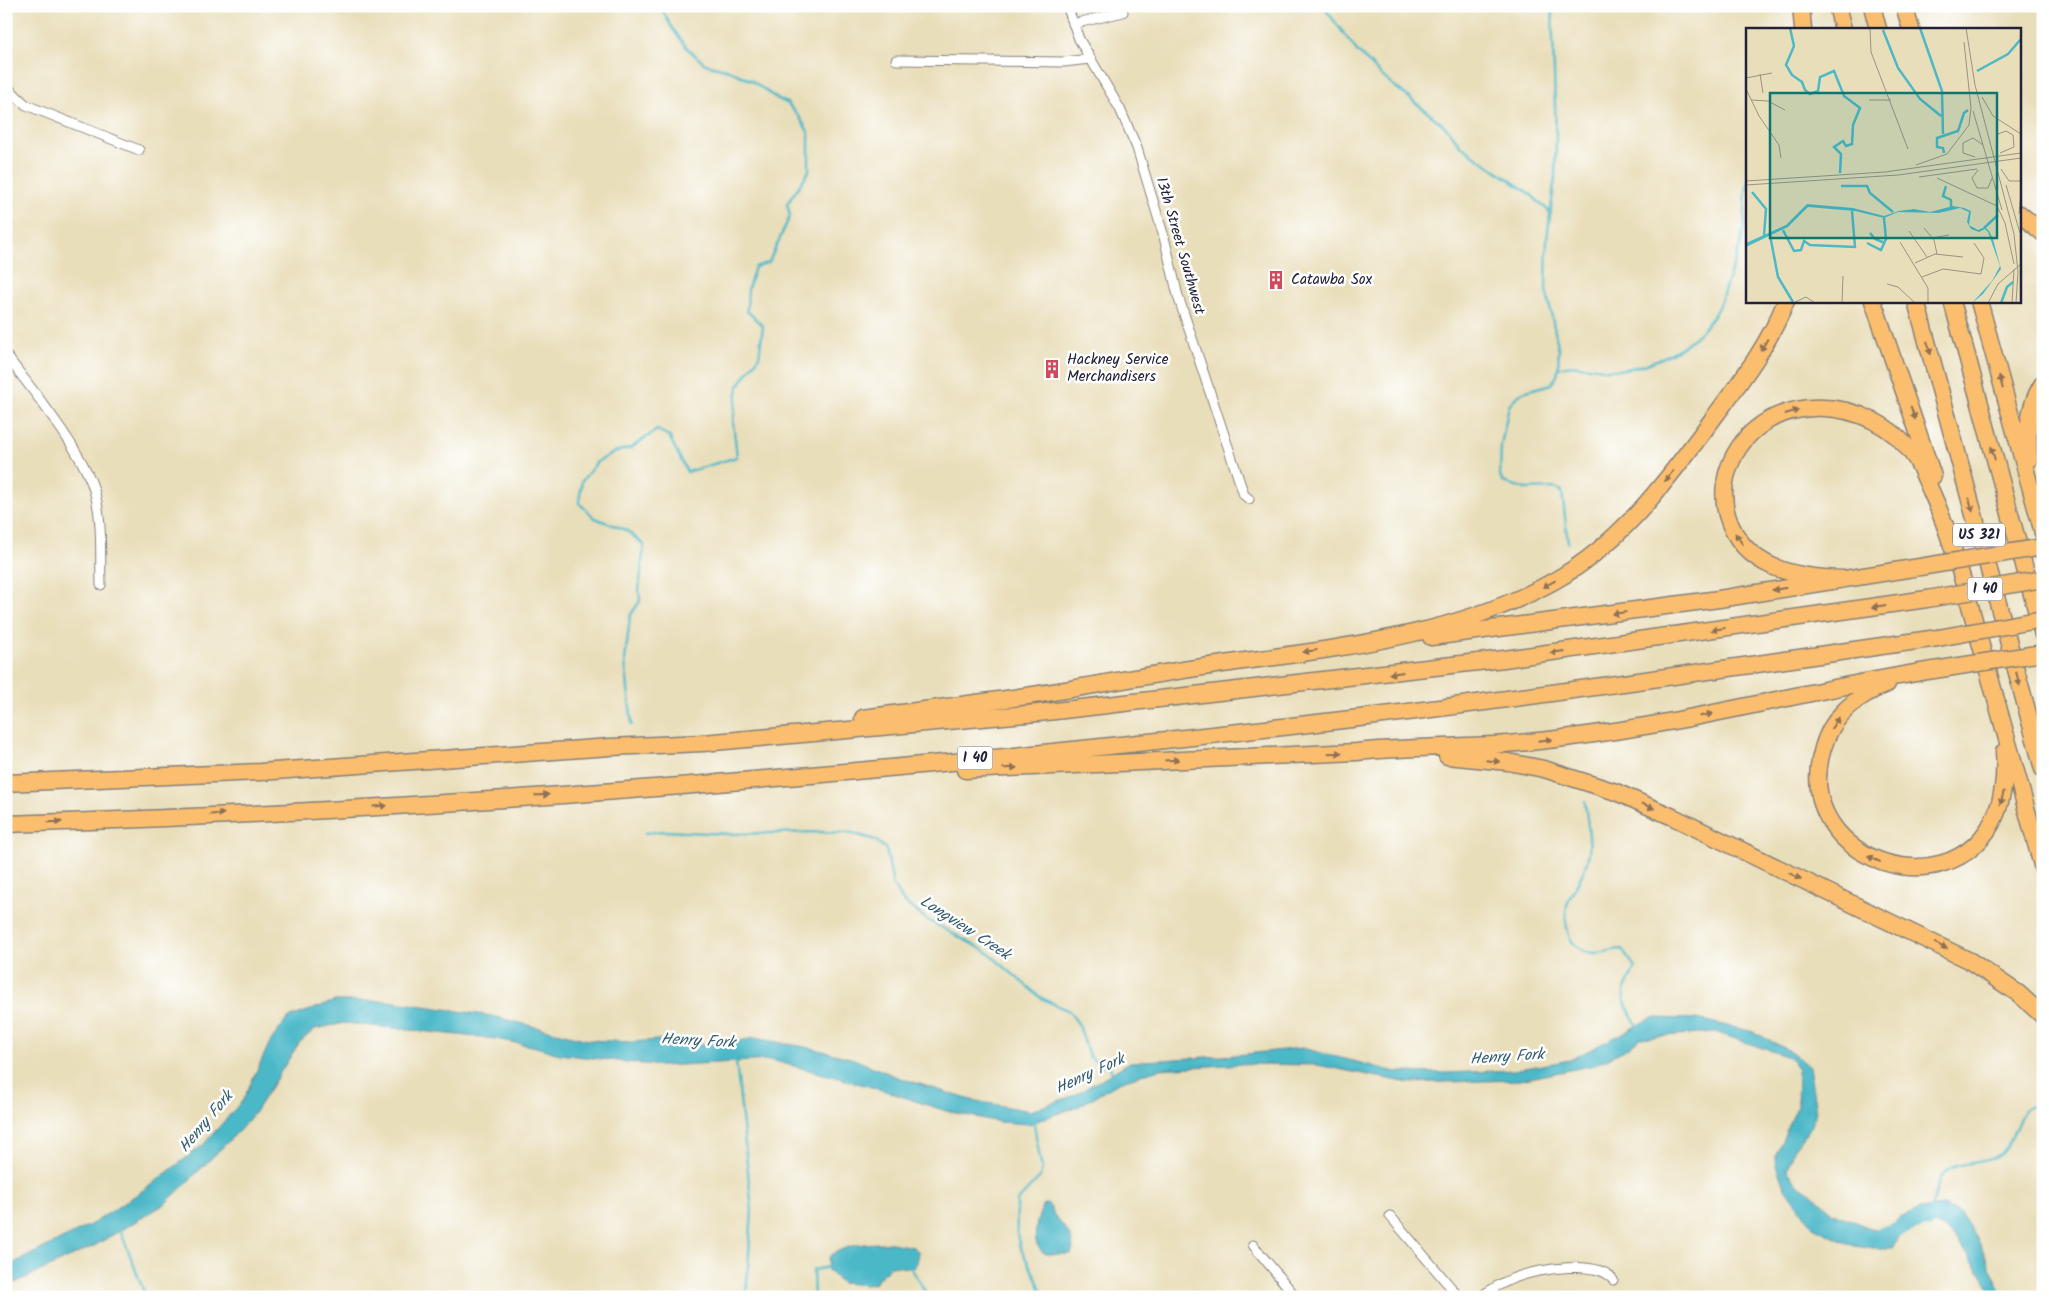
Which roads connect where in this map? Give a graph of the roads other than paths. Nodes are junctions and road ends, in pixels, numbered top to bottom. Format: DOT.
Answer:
graph roads {
  1 [pos="1067,6"];
  2 [pos="1801,6"];
  3 [pos="1837,6"];
  4 [pos="1872,6"];
  5 [pos="1902,6"];
  6 [pos="1123,12"];
  7 [pos="1074,24"];
  8 [pos="1803,28"];
  9 [pos="1843,28"];
  10 [pos="1878,28"];
  11 [pos="1906,28"];
  12 [pos="1911,28"];
  13 [pos="1090,59"];
  14 [pos="896,60"];
  15 [pos="6,86"];
  16 [pos="139,150"];
  17 [pos="2022,216"];
  18 [pos="2043,233"];
  19 [pos="1786,302"];
  20 [pos="1873,302"];
  21 [pos="1916,302"];
  22 [pos="1952,302"];
  23 [pos="1979,302"];
  24 [pos="6,355"];
  25 [pos="2043,383"];
  26 [pos="1249,500"];
  27 [pos="2037,513"];
  28 [pos="2043,533"];
  29 [pos="1948,536"];
  30 [pos="2043,547"];
  31 [pos="1845,579"];
  32 [pos="2043,579"];
  33 [pos="101,585"];
  34 [pos="2043,619"];
  35 [pos="2043,635"];
  36 [pos="1342,646"];
  37 [pos="2043,653"];
  38 [pos="1915,673"];
  39 [pos="1991,681"];
  40 [pos="610,747"];
  41 [pos="1357,752"];
  42 [pos="892,766"];
  43 [pos="2043,769"];
  44 [pos="6,783"];
  45 [pos="6,824"];
  46 [pos="2043,870"];
  47 [pos="2043,1016"];
  48 [pos="1390,1216"];
  49 [pos="1253,1245"];
  50 [pos="1613,1280"];
  51 [pos="1296,1297"];
  52 [pos="1459,1297"];
  53 [pos="1480,1297"];
  1 -- 7 [label="street, 13th Street Southwest"];
  2 -- 8 [label="highway"];
  3 -- 9 [label="highway"];
  4 -- 10 [label="highway"];
  5 -- 11 [label="highway"];
  5 -- 12 [label="highway"];
  6 -- 7 [label="street"];
  7 -- 13 [label="street, 13th Street Southwest"];
  13 -- 14 [label="street"];
  13 -- 26 [label="street, 13th Street Southwest"];
  15 -- 16 [label="street"];
  17 -- 18 [label="highway"];
  19 -- 36 [label="highway, one-way"];
  20 -- 29 [label="highway, one-way"];
  21 -- 43 [label="highway, US 321, one-way"];
  35 -- 22 [label="highway, US 321, one-way"];
  27 -- 23 [label="highway, one-way"];
  24 -- 33 [label="street"];
  25 -- 27 [label="highway"];
  27 -- 28 [label="highway"];
  31 -- 29 [label="highway, one-way"];
  29 -- 39 [label="highway"];
  30 -- 31 [label="highway, bridge"];
  31 -- 36 [label="highway, one-way"];
  32 -- 40 [label="highway, I 40, one-way, bridge"];
  34 -- 42 [label="highway, I 40, bridge"];
  36 -- 40 [label="highway, one-way"];
  37 -- 38 [label="highway, bridge"];
  39 -- 38 [label="highway, one-way"];
  41 -- 38 [label="highway, one-way"];
  39 -- 46 [label="highway"];
  40 -- 44 [label="highway, I 40"];
  42 -- 41 [label="highway, one-way"];
  41 -- 47 [label="highway, one-way"];
  45 -- 42 [label="highway, I 40, one-way"];
  48 -- 52 [label="street"];
  49 -- 51 [label="street"];
  50 -- 53 [label="street"];
}
